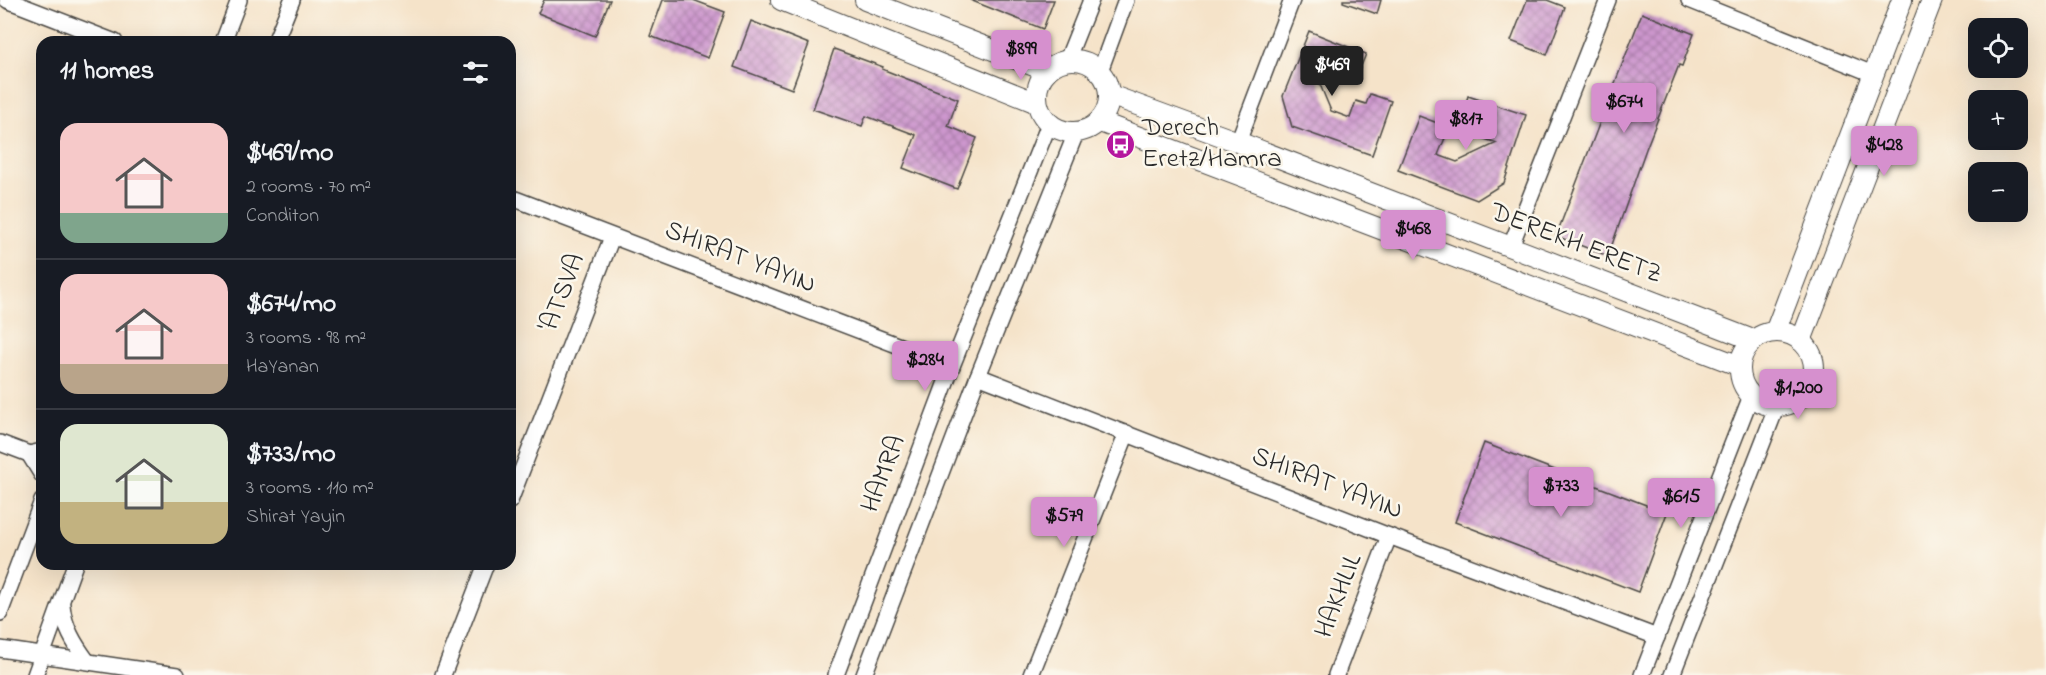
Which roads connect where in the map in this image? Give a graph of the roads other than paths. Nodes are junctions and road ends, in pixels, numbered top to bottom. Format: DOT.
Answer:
graph roads {
  1 [pos="7,0"];
  2 [pos="239,0"];
  3 [pos="292,0"];
  4 [pos="781,0"];
  5 [pos="865,0"];
  6 [pos="1091,0"];
  7 [pos="1126,0"];
  8 [pos="1292,0"];
  9 [pos="1608,0"];
  10 [pos="1689,0"];
  11 [pos="1902,0"];
  12 [pos="1932,0"];
  13 [pos="100,36"];
  14 [pos="225,36"];
  15 [pos="277,36"];
  16 [pos="1067,60"];
  17 [pos="1047,71"];
  18 [pos="1100,71"];
  19 [pos="1874,74"];
  20 [pos="1110,95"];
  21 [pos="1037,103"];
  22 [pos="1100,122"];
  23 [pos="1049,124"];
  24 [pos="1076,133"];
  25 [pos="1238,142"];
  26 [pos="516,199"];
  27 [pos="612,237"];
  28 [pos="1510,248"];
  29 [pos="1775,332"];
  30 [pos="1753,340"];
  31 [pos="1801,341"];
  32 [pos="952,366"];
  33 [pos="1740,366"];
  34 [pos="978,376"];
  35 [pos="1752,396"];
  36 [pos="1777,406"];
  37 [pos="1127,433"];
  38 [pos="0,443"];
  39 [pos="35,453"];
  40 [pos="516,485"];
  41 [pos="36,516"];
  42 [pos="1389,536"];
  43 [pos="73,570"];
  44 [pos="484,570"];
  45 [pos="3,600"];
  46 [pos="62,600"];
  47 [pos="0,613"];
  48 [pos="1657,637"];
  49 [pos="0,649"];
  50 [pos="42,654"];
  51 [pos="87,661"];
  52 [pos="35,675"];
  53 [pos="177,675"];
  54 [pos="443,675"];
  55 [pos="836,675"];
  56 [pos="864,675"];
  57 [pos="1032,675"];
  58 [pos="1336,675"];
  59 [pos="1642,675"];
  60 [pos="1672,675"];
  1 -- 13 [label="street"];
  2 -- 14 [label="street"];
  3 -- 15 [label="street"];
  4 -- 21 [label="main road"];
  5 -- 17 [label="main road"];
  6 -- 16 [label="street"];
  7 -- 18 [label="street"];
  8 -- 25 [label="street"];
  9 -- 28 [label="street"];
  10 -- 19 [label="street"];
  11 -- 19 [label="main road"];
  12 -- 31 [label="main road"];
  16 -- 17 [label="main road"];
  16 -- 18 [label="main road"];
  17 -- 21 [label="main road"];
  18 -- 20 [label="main road"];
  19 -- 29 [label="main road"];
  20 -- 22 [label="main road"];
  20 -- 25 [label="main road, DEREKH ERETZ"];
  21 -- 23 [label="main road"];
  22 -- 24 [label="main road"];
  22 -- 33 [label="main road, DEREKH ERETZ"];
  23 -- 24 [label="main road"];
  23 -- 32 [label="street, HAMRA"];
  24 -- 34 [label="street, HAMRA"];
  25 -- 28 [label="main road, DEREKH ERETZ"];
  26 -- 27 [label="street, SHIRAT YAYIN"];
  27 -- 32 [label="street, SHIRAT YAYIN"];
  27 -- 40 [label="street, 'ATSVA"];
  28 -- 30 [label="main road, DEREKH ERETZ"];
  29 -- 30 [label="main road"];
  29 -- 31 [label="main road"];
  30 -- 33 [label="main road"];
  31 -- 36 [label="main road"];
  32 -- 55 [label="street, HAMRA"];
  33 -- 35 [label="main road"];
  34 -- 37 [label="street, SHIRAT YAYIN"];
  34 -- 56 [label="street, HAMRA"];
  35 -- 36 [label="main road"];
  35 -- 48 [label="street"];
  36 -- 60 [label="street"];
  37 -- 42 [label="street, SHIRAT YAYIN"];
  37 -- 57 [label="street"];
  38 -- 39 [label="street"];
  41 -- 45 [label="street"];
  42 -- 48 [label="street, SHIRAT YAYIN"];
  42 -- 58 [label="street, HAKHLIL"];
  43 -- 46 [label="street"];
  44 -- 54 [label="street"];
  45 -- 47 [label="street"];
  46 -- 50 [label="street"];
  46 -- 51 [label="street"];
  48 -- 59 [label="street"];
  49 -- 50 [label="street"];
  50 -- 51 [label="street"];
  50 -- 52 [label="street"];
  51 -- 53 [label="street"];
}
